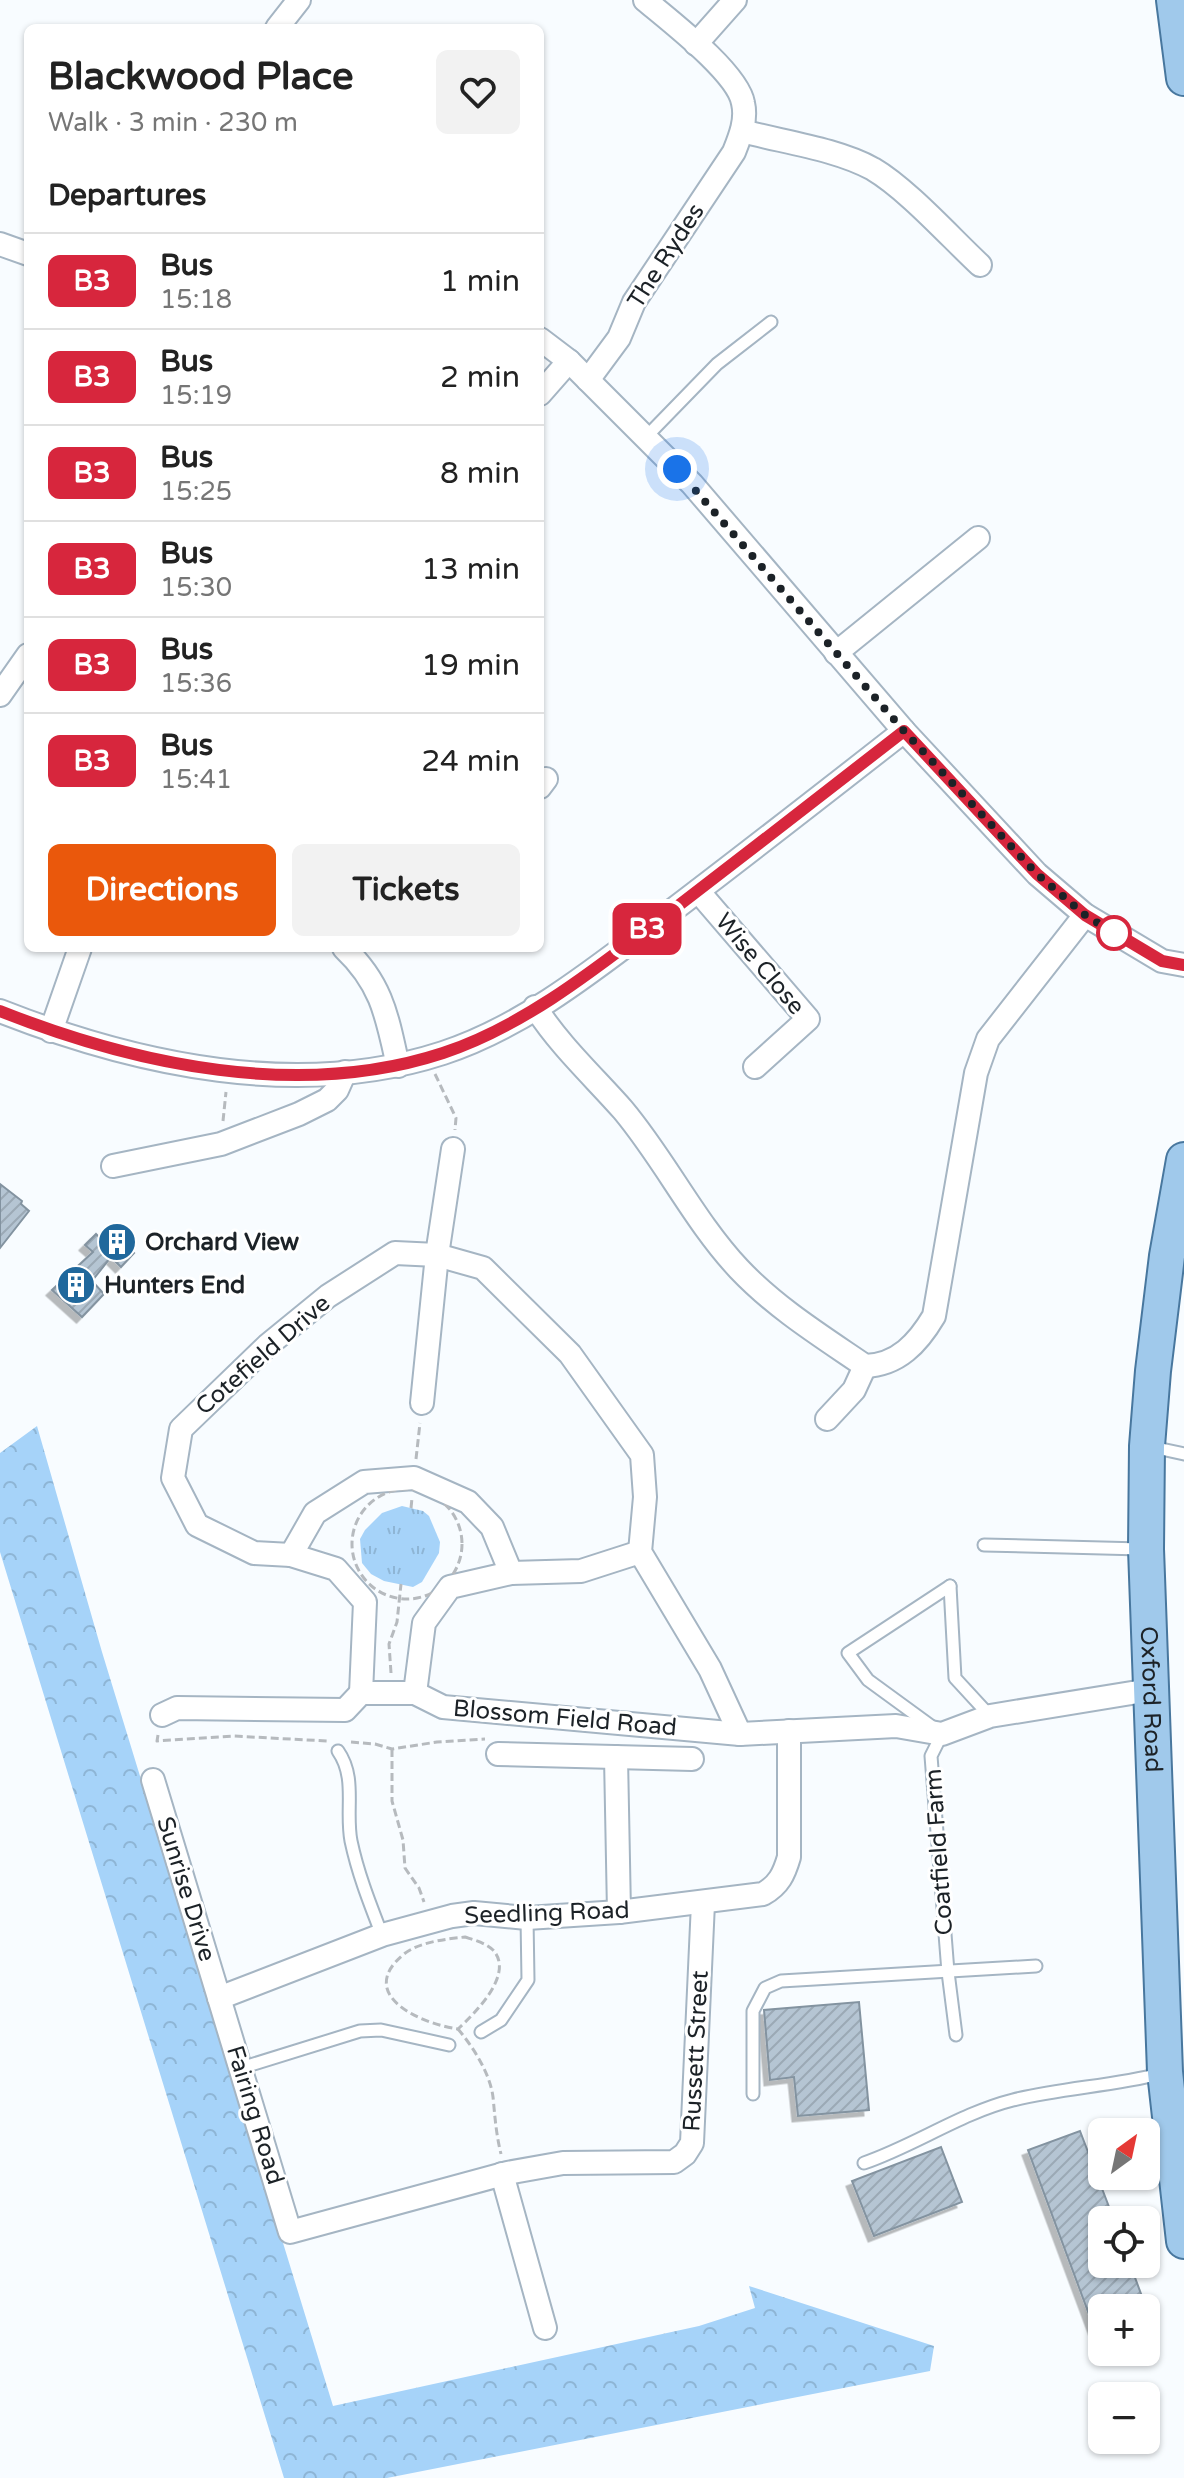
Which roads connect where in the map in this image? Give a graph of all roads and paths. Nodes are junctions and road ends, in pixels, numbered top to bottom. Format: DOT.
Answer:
graph roads {
  1 [pos="299,0"];
  2 [pos="645,0"];
  3 [pos="735,0"];
  4 [pos="1174,0"];
  5 [pos="280,24"];
  6 [pos="696,44"];
  7 [pos="1184,78"];
  8 [pos="742,131"];
  9 [pos="0,244"];
  10 [pos="24,253"];
  11 [pos="980,265"];
  12 [pos="771,322"];
  13 [pos="544,342"];
  14 [pos="569,361"];
  15 [pos="588,380"];
  16 [pos="544,389"];
  17 [pos="646,437"];
  18 [pos="978,538"];
  19 [pos="836,653"];
  20 [pos="24,658"];
  21 [pos="0,695"];
  22 [pos="904,731"];
  23 [pos="698,891"];
  24 [pos="1085,915"];
  25 [pos="79,952"];
  26 [pos="348,952"];
  27 [pos="1184,965"];
  28 [pos="535,1007"];
  29 [pos="0,1011"];
  30 [pos="51,1031"];
  31 [pos="427,1057"];
  32 [pos="398,1066"];
  33 [pos="755,1067"];
  34 [pos="228,1071"];
  35 [pos="345,1072"];
  36 [pos="221,1144"];
  37 [pos="453,1149"];
  38 [pos="1184,1160"];
  39 [pos="113,1166"];
  40 [pos="437,1255"];
  41 [pos="865,1366"];
  42 [pos="422,1403"];
  43 [pos="827,1419"];
  44 [pos="1147,1446"];
  45 [pos="1184,1454"];
  46 [pos="413,1483"];
  47 [pos="411,1508"];
  48 [pos="984,1545"];
  49 [pos="1146,1549"];
  50 [pos="640,1552"];
  51 [pos="291,1555"];
  52 [pos="511,1573"];
  53 [pos="401,1584"];
  54 [pos="400,1598"];
  55 [pos="1150,1690"];
  56 [pos="361,1693"];
  57 [pos="391,1693"];
  58 [pos="415,1693"];
  59 [pos="162,1715"];
  60 [pos="990,1716"];
  61 [pos="789,1731"];
  62 [pos="740,1734"];
  63 [pos="942,1734"];
  64 [pos="339,1745"];
  65 [pos="392,1749"];
  66 [pos="498,1754"];
  67 [pos="616,1757"];
  68 [pos="692,1759"];
  69 [pos="153,1780"];
  70 [pos="703,1903"];
  71 [pos="619,1912"];
  72 [pos="527,1918"];
  73 [pos="430,1922"];
  74 [pos="382,1935"];
  75 [pos="1036,1966"];
  76 [pos="948,1972"];
  77 [pos="219,1998"];
  78 [pos="458,2029"];
  79 [pos="481,2032"];
  80 [pos="956,2035"];
  81 [pos="449,2045"];
  82 [pos="241,2068"];
  83 [pos="1165,2072"];
  84 [pos="753,2094"];
  85 [pos="864,2163"];
  86 [pos="504,2174"];
  87 [pos="290,2232"];
  88 [pos="1184,2241"];
  89 [pos="545,2328"];
  1 -- 5 [label="street"];
  2 -- 6 [label="street"];
  3 -- 6 [label="street"];
  4 -- 7 [label="main road"];
  6 -- 8 [label="street"];
  8 -- 11 [label="street"];
  8 -- 15 [label="street, The Rydes"];
  9 -- 10 [label="street"];
  12 -- 17 [label="lane"];
  13 -- 14 [label="street"];
  14 -- 15 [label="street"];
  14 -- 16 [label="street"];
  15 -- 17 [label="street"];
  17 -- 19 [label="street"];
  18 -- 19 [label="street"];
  19 -- 22 [label="street"];
  20 -- 21 [label="street"];
  22 -- 23 [label="street"];
  22 -- 24 [label="street"];
  23 -- 28 [label="street"];
  23 -- 33 [label="street, Wise Close"];
  24 -- 27 [label="street"];
  24 -- 41 [label="street"];
  25 -- 30 [label="street"];
  26 -- 32 [label="street"];
  28 -- 31 [label="street"];
  28 -- 41 [label="street"];
  29 -- 30 [label="street"];
  30 -- 34 [label="street"];
  31 -- 32 [label="street"];
  31 -- 37 [label="path"];
  32 -- 35 [label="street"];
  34 -- 35 [label="street"];
  34 -- 36 [label="path"];
  35 -- 36 [label="street"];
  36 -- 39 [label="street"];
  37 -- 40 [label="street"];
  38 -- 44 [label="main road, Oxford Road"];
  40 -- 42 [label="street"];
  40 -- 50 [label="street, Cotefield Drive"];
  40 -- 51 [label="street, Cotefield Drive"];
  41 -- 43 [label="street"];
  42 -- 46 [label="path"];
  44 -- 45 [label="lane"];
  44 -- 49 [label="main road, Oxford Road"];
  46 -- 47 [label="path"];
  46 -- 51 [label="street"];
  46 -- 52 [label="street"];
  46 -- 54 [label="path"];
  46 -- 54 [label="path"];
  48 -- 49 [label="lane"];
  49 -- 55 [label="main road, Oxford Road"];
  50 -- 52 [label="street"];
  50 -- 62 [label="street"];
  51 -- 56 [label="street, Cotefield Drive"];
  52 -- 58 [label="street"];
  53 -- 54 [label="path"];
  54 -- 57 [label="path"];
  55 -- 60 [label="street"];
  55 -- 83 [label="main road, Oxford Road"];
  56 -- 57 [label="street, Blossom Field Road"];
  56 -- 59 [label="street, Blossom Field Road"];
  57 -- 58 [label="street, Blossom Field Road"];
  58 -- 62 [label="street, Blossom Field Road"];
  59 -- 64 [label="path"];
  60 -- 63 [label="street"];
  60 -- 63 [label="lane"];
  61 -- 62 [label="street"];
  61 -- 63 [label="street"];
  61 -- 70 [label="street, Seedling Road"];
  63 -- 76 [label="lane, Coatfield Farm"];
  64 -- 65 [label="path"];
  64 -- 74 [label="lane"];
  65 -- 66 [label="path"];
  65 -- 73 [label="path"];
  66 -- 67 [label="street"];
  67 -- 68 [label="street"];
  67 -- 71 [label="street"];
  69 -- 77 [label="street, Sunrise Drive"];
  70 -- 71 [label="street, Seedling Road"];
  70 -- 86 [label="street, Russett Street"];
  71 -- 72 [label="street, Seedling Road"];
  72 -- 73 [label="street, Seedling Road"];
  72 -- 79 [label="lane"];
  73 -- 74 [label="street, Seedling Road"];
  74 -- 77 [label="street, Seedling Road"];
  75 -- 76 [label="lane"];
  76 -- 80 [label="lane, Coatfield Farm"];
  76 -- 84 [label="lane"];
  77 -- 82 [label="street, Fairing Road"];
  78 -- 78 [label="path"];
  78 -- 86 [label="path"];
  81 -- 82 [label="lane"];
  82 -- 87 [label="street, Fairing Road"];
  83 -- 85 [label="lane"];
  83 -- 88 [label="main road, Oxford Road"];
  86 -- 87 [label="street, Russett Street"];
  86 -- 89 [label="street"];
}
